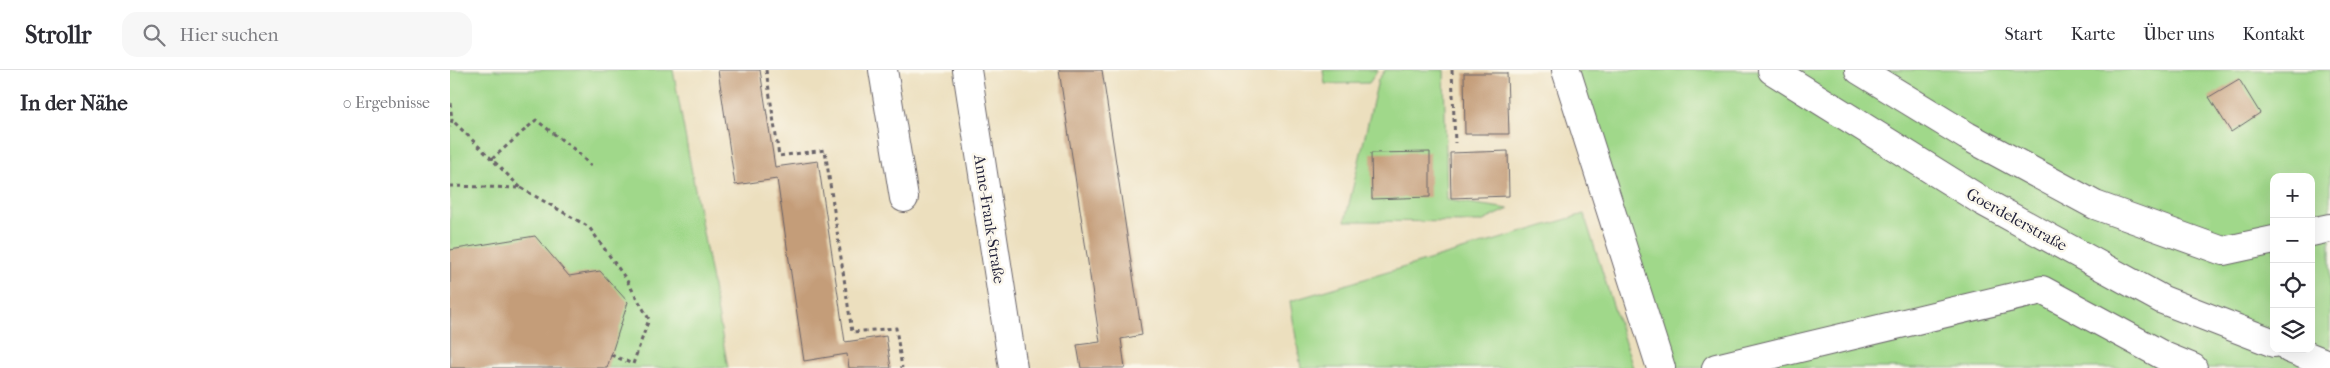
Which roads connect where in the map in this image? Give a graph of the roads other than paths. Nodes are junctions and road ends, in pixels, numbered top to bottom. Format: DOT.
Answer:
graph roads {
  1 [pos="883,70"];
  2 [pos="967,70"];
  3 [pos="1566,70"];
  4 [pos="1772,70"];
  5 [pos="1859,70"];
  6 [pos="904,198"];
  7 [pos="2330,228"];
  8 [pos="2315,231"];
  9 [pos="2270,241"];
  10 [pos="2270,341"];
  11 [pos="2300,353"];
  12 [pos="2168,362"];
  13 [pos="2330,365"];
  14 [pos="1013,368"];
  15 [pos="1661,368"];
  16 [pos="1716,368"];
  17 [pos="2193,368"];
  1 -- 6 [label="street"];
  2 -- 14 [label="street, Anne-Frank-Straße"];
  3 -- 15 [label="street"];
  4 -- 10 [label="street, Goerdelerstraße"];
  5 -- 9 [label="street"];
  7 -- 8 [label="street"];
  11 -- 13 [label="street"];
  12 -- 16 [label="street"];
  12 -- 17 [label="street"];
}
